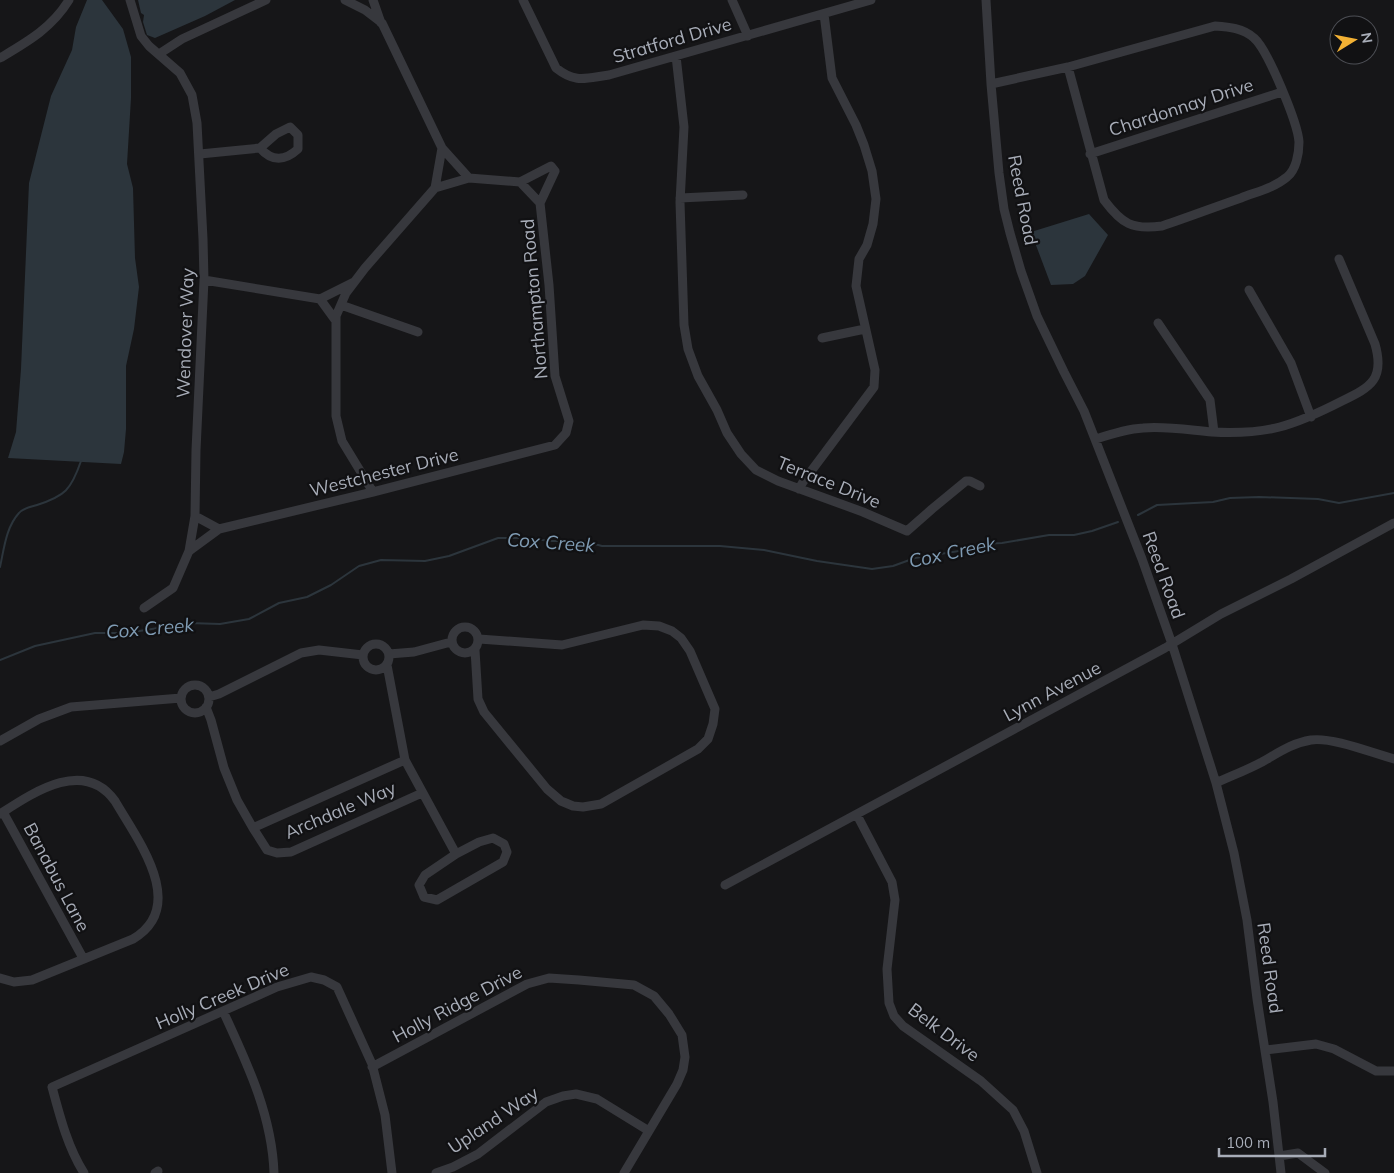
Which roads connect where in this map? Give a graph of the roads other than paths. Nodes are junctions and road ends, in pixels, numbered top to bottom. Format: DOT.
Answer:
graph roads {
  1 [pos="69,0"];
  2 [pos="130,0"];
  3 [pos="266,0"];
  4 [pos="345,0"];
  5 [pos="373,0"];
  6 [pos="523,0"];
  7 [pos="732,0"];
  8 [pos="870,0"];
  9 [pos="986,0"];
  10 [pos="824,14"];
  11 [pos="382,23"];
  12 [pos="748,36"];
  13 [pos="159,54"];
  14 [pos="676,56"];
  15 [pos="0,58"];
  16 [pos="1068,67"];
  17 [pos="991,84"];
  18 [pos="1282,92"];
  19 [pos="260,148"];
  20 [pos="442,148"];
  21 [pos="200,154"];
  22 [pos="1090,154"];
  23 [pos="469,178"];
  24 [pos="520,182"];
  25 [pos="435,188"];
  26 [pos="743,195"];
  27 [pos="680,198"];
  28 [pos="540,203"];
  29 [pos="1339,259"];
  30 [pos="204,280"];
  31 [pos="355,281"];
  32 [pos="1249,290"];
  33 [pos="320,299"];
  34 [pos="341,305"];
  35 [pos="336,320"];
  36 [pos="1158,322"];
  37 [pos="864,329"];
  38 [pos="418,332"];
  39 [pos="822,338"];
  40 [pos="1312,417"];
  41 [pos="569,421"];
  42 [pos="1214,432"];
  43 [pos="1096,439"];
  44 [pos="980,486"];
  45 [pos="799,489"];
  46 [pos="373,492"];
  47 [pos="195,516"];
  48 [pos="1394,523"];
  49 [pos="218,529"];
  50 [pos="189,550"];
  51 [pos="144,608"];
  52 [pos="479,639"];
  53 [pos="451,642"];
  54 [pos="1172,644"];
  55 [pos="475,650"];
  56 [pos="363,654"];
  57 [pos="389,654"];
  58 [pos="387,665"];
  59 [pos="209,697"];
  60 [pos="181,698"];
  61 [pos="206,708"];
  62 [pos="0,741"];
  63 [pos="1394,759"];
  64 [pos="405,760"];
  65 [pos="1216,783"];
  66 [pos="422,793"];
  67 [pos="2,813"];
  68 [pos="857,815"];
  69 [pos="252,828"];
  70 [pos="456,854"];
  71 [pos="725,885"];
  72 [pos="83,958"];
  73 [pos="0,978"];
  74 [pos="223,1011"];
  75 [pos="1266,1050"];
  76 [pos="372,1067"];
  77 [pos="1394,1071"];
  78 [pos="649,1131"];
  79 [pos="1279,1156"];
  80 [pos="84,1173"];
  81 [pos="274,1173"];
  82 [pos="392,1173"];
  83 [pos="436,1173"];
  84 [pos="624,1173"];
  85 [pos="1038,1173"];
  86 [pos="1281,1173"];
  87 [pos="1325,1173"];
  1 -- 15 [label="street"];
  2 -- 13 [label="street"];
  3 -- 13 [label="street"];
  4 -- 11 [label="street"];
  5 -- 11 [label="street"];
  6 -- 14 [label="street, Stratford Drive"];
  7 -- 12 [label="street"];
  8 -- 10 [label="street, Stratford Drive"];
  9 -- 17 [label="street, Reed Road"];
  10 -- 12 [label="street, Stratford Drive"];
  10 -- 37 [label="street"];
  11 -- 20 [label="street"];
  12 -- 14 [label="street, Stratford Drive"];
  13 -- 21 [label="street, Wendover Way"];
  14 -- 27 [label="street, Terrace Drive"];
  16 -- 17 [label="street"];
  16 -- 18 [label="street"];
  16 -- 22 [label="street"];
  17 -- 43 [label="street, Reed Road"];
  18 -- 22 [label="street, Chardonnay Drive"];
  18 -- 22 [label="street"];
  19 -- 21 [label="street"];
  20 -- 23 [label="street"];
  20 -- 25 [label="street"];
  21 -- 30 [label="street, Wendover Way"];
  23 -- 24 [label="street"];
  23 -- 25 [label="street"];
  24 -- 28 [label="street, Northampton Road"];
  24 -- 28 [label="street, Northampton Road"];
  25 -- 31 [label="street"];
  26 -- 27 [label="street"];
  27 -- 45 [label="street, Terrace Drive"];
  28 -- 41 [label="street, Northampton Road"];
  29 -- 40 [label="street"];
  30 -- 33 [label="street"];
  30 -- 47 [label="street, Wendover Way"];
  31 -- 33 [label="street"];
  31 -- 34 [label="street"];
  32 -- 40 [label="street"];
  33 -- 35 [label="street"];
  34 -- 35 [label="street"];
  34 -- 38 [label="street"];
  35 -- 46 [label="street"];
  36 -- 42 [label="street"];
  37 -- 39 [label="street"];
  37 -- 45 [label="street"];
  40 -- 42 [label="street"];
  41 -- 46 [label="street, Westchester Drive"];
  42 -- 43 [label="street"];
  43 -- 54 [label="street, Reed Road"];
  44 -- 45 [label="street, Terrace Drive"];
  46 -- 49 [label="street, Westchester Drive"];
  47 -- 49 [label="street"];
  47 -- 50 [label="street, Wendover Way"];
  48 -- 54 [label="street, Lynn Avenue"];
  49 -- 50 [label="street"];
  50 -- 51 [label="street, Wendover Way"];
  52 -- 53 [label="street"];
  52 -- 55 [label="street"];
  52 -- 55 [label="street"];
  53 -- 55 [label="street"];
  53 -- 57 [label="street"];
  54 -- 65 [label="street, Reed Road"];
  54 -- 68 [label="street, Lynn Avenue"];
  56 -- 57 [label="street"];
  56 -- 58 [label="street"];
  56 -- 59 [label="street"];
  57 -- 58 [label="street"];
  58 -- 64 [label="street"];
  59 -- 60 [label="street"];
  59 -- 61 [label="street"];
  60 -- 61 [label="street"];
  60 -- 62 [label="street"];
  61 -- 69 [label="street, Archdale Way"];
  63 -- 65 [label="street"];
  64 -- 66 [label="street"];
  64 -- 69 [label="street, Archdale Way"];
  65 -- 75 [label="street, Reed Road"];
  66 -- 69 [label="street, Archdale Way"];
  66 -- 70 [label="street"];
  67 -- 72 [label="street, Banabus Lane"];
  67 -- 72 [label="street"];
  68 -- 71 [label="street, Lynn Avenue"];
  68 -- 85 [label="street, Belk Drive"];
  70 -- 70 [label="street"];
  72 -- 73 [label="street"];
  74 -- 76 [label="street, Holly Creek Drive"];
  74 -- 80 [label="street, Holly Creek Drive"];
  74 -- 81 [label="street"];
  75 -- 77 [label="street"];
  75 -- 79 [label="street, Reed Road"];
  76 -- 78 [label="street, Holly Ridge Drive"];
  76 -- 82 [label="street, Holly Creek Drive"];
  78 -- 83 [label="street, Upland Way"];
  78 -- 84 [label="street, Holly Ridge Drive"];
  79 -- 86 [label="street, Reed Road"];
  79 -- 87 [label="street"];
}
